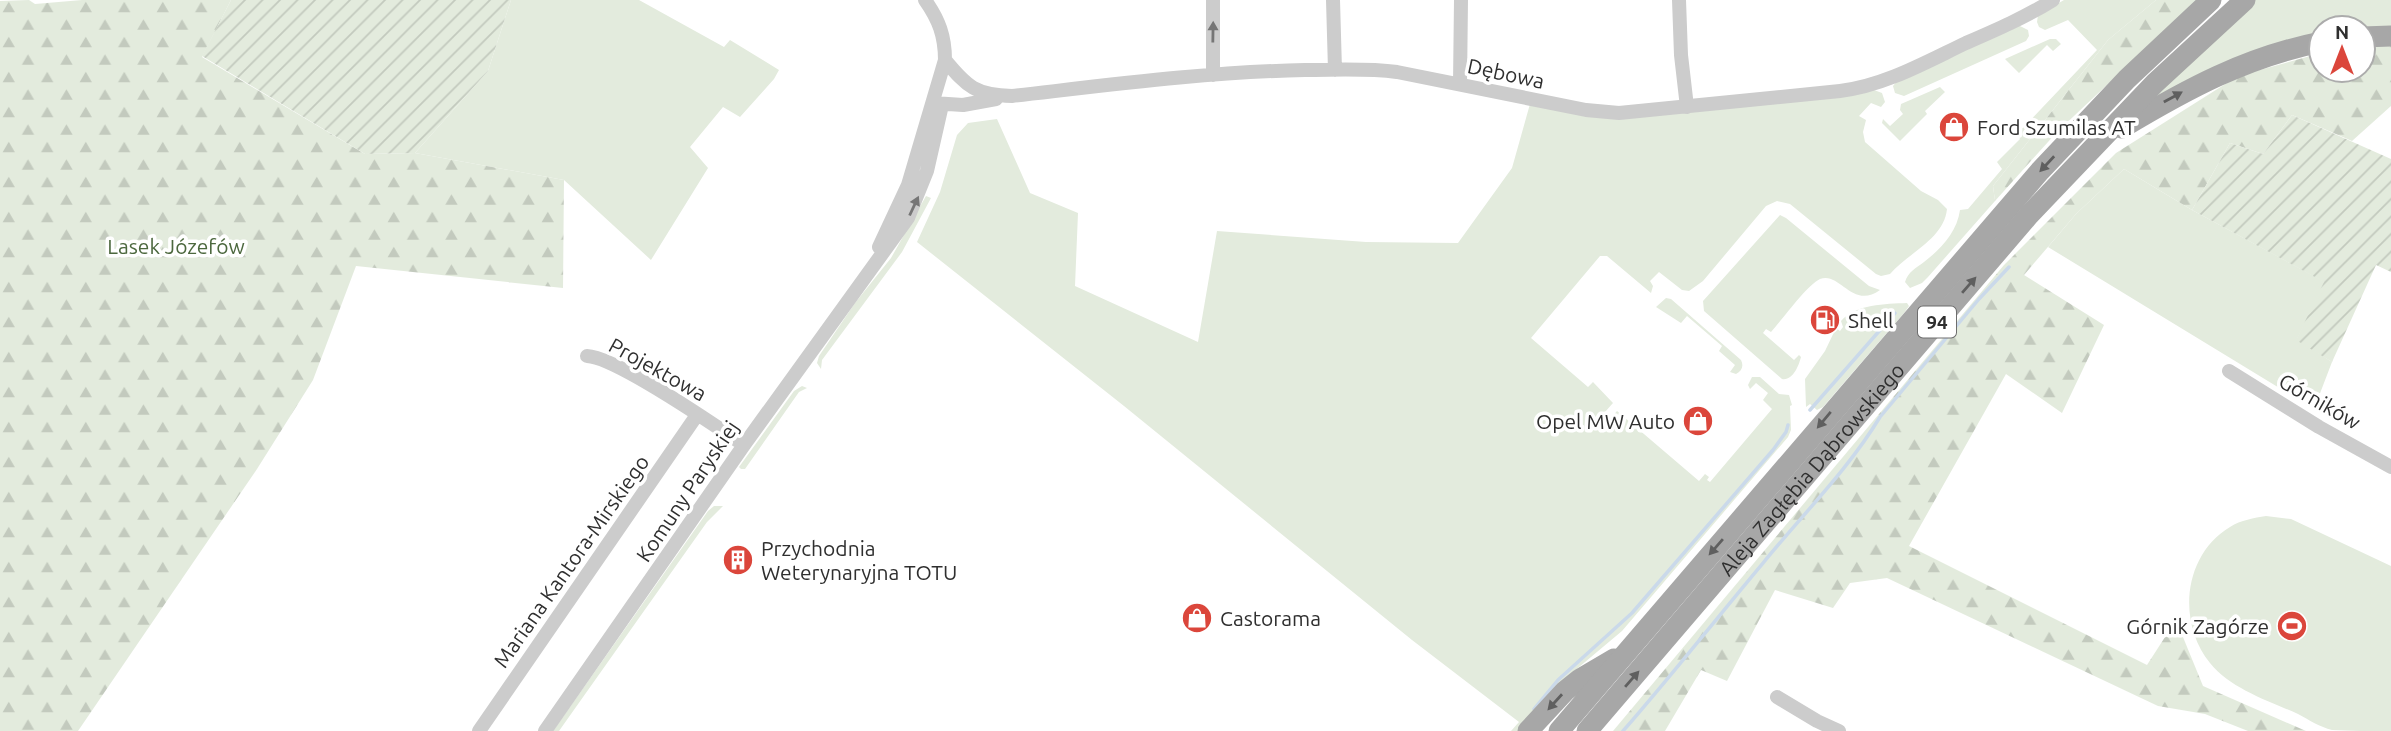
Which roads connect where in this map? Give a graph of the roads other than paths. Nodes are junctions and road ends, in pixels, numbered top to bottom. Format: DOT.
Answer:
graph roads {
  1 [pos="925,0"];
  2 [pos="1213,0"];
  3 [pos="1333,0"];
  4 [pos="1461,0"];
  5 [pos="1679,0"];
  6 [pos="2053,0"];
  7 [pos="2211,0"];
  8 [pos="2245,0"];
  9 [pos="2307,46"];
  10 [pos="946,61"];
  11 [pos="1335,70"];
  12 [pos="1213,75"];
  13 [pos="1460,84"];
  14 [pos="1012,96"];
  15 [pos="937,104"];
  16 [pos="1687,107"];
  17 [pos="2094,146"];
  18 [pos="587,356"];
  19 [pos="2229,371"];
  20 [pos="697,415"];
  21 [pos="744,444"];
  22 [pos="2391,467"];
  23 [pos="1628,651"];
  24 [pos="1777,697"];
  25 [pos="1815,726"];
  26 [pos="479,731"];
  27 [pos="545,731"];
  28 [pos="1528,731"];
  29 [pos="1559,731"];
  30 [pos="1587,731"];
  31 [pos="1839,731"];
  1 -- 10 [label="street"];
  12 -- 2 [label="street, one-way"];
  3 -- 11 [label="street"];
  4 -- 13 [label="street"];
  5 -- 16 [label="street"];
  6 -- 16 [label="street, Dębowa"];
  7 -- 23 [label="main road, Aleja Zagłębia Dąbrowskiego / 94, one-way"];
  8 -- 17 [label="main road, Aleja Zagłębia Dąbrowskiego / 94"];
  17 -- 9 [label="main road, one-way"];
  10 -- 14 [label="street, Dębowa"];
  10 -- 15 [label="street, Komuny Paryskiej"];
  11 -- 12 [label="street, Dębowa"];
  11 -- 13 [label="street, Dębowa"];
  12 -- 14 [label="street, Dębowa"];
  13 -- 16 [label="street, Dębowa"];
  14 -- 15 [label="street"];
  15 -- 21 [label="street, Komuny Paryskiej"];
  30 -- 17 [label="main road, Aleja Zagłębia Dąbrowskiego / 94, one-way"];
  18 -- 20 [label="street, Projektowa"];
  19 -- 22 [label="street, Górników"];
  20 -- 21 [label="street, Projektowa"];
  20 -- 26 [label="street, Mariana Kantora-Mirskiego"];
  21 -- 27 [label="street, Komuny Paryskiej"];
  23 -- 28 [label="main road, one-way"];
  23 -- 29 [label="main road, Aleja Zagłębia Dąbrowskiego / 94"];
  24 -- 25 [label="street"];
  25 -- 31 [label="street"];
}
